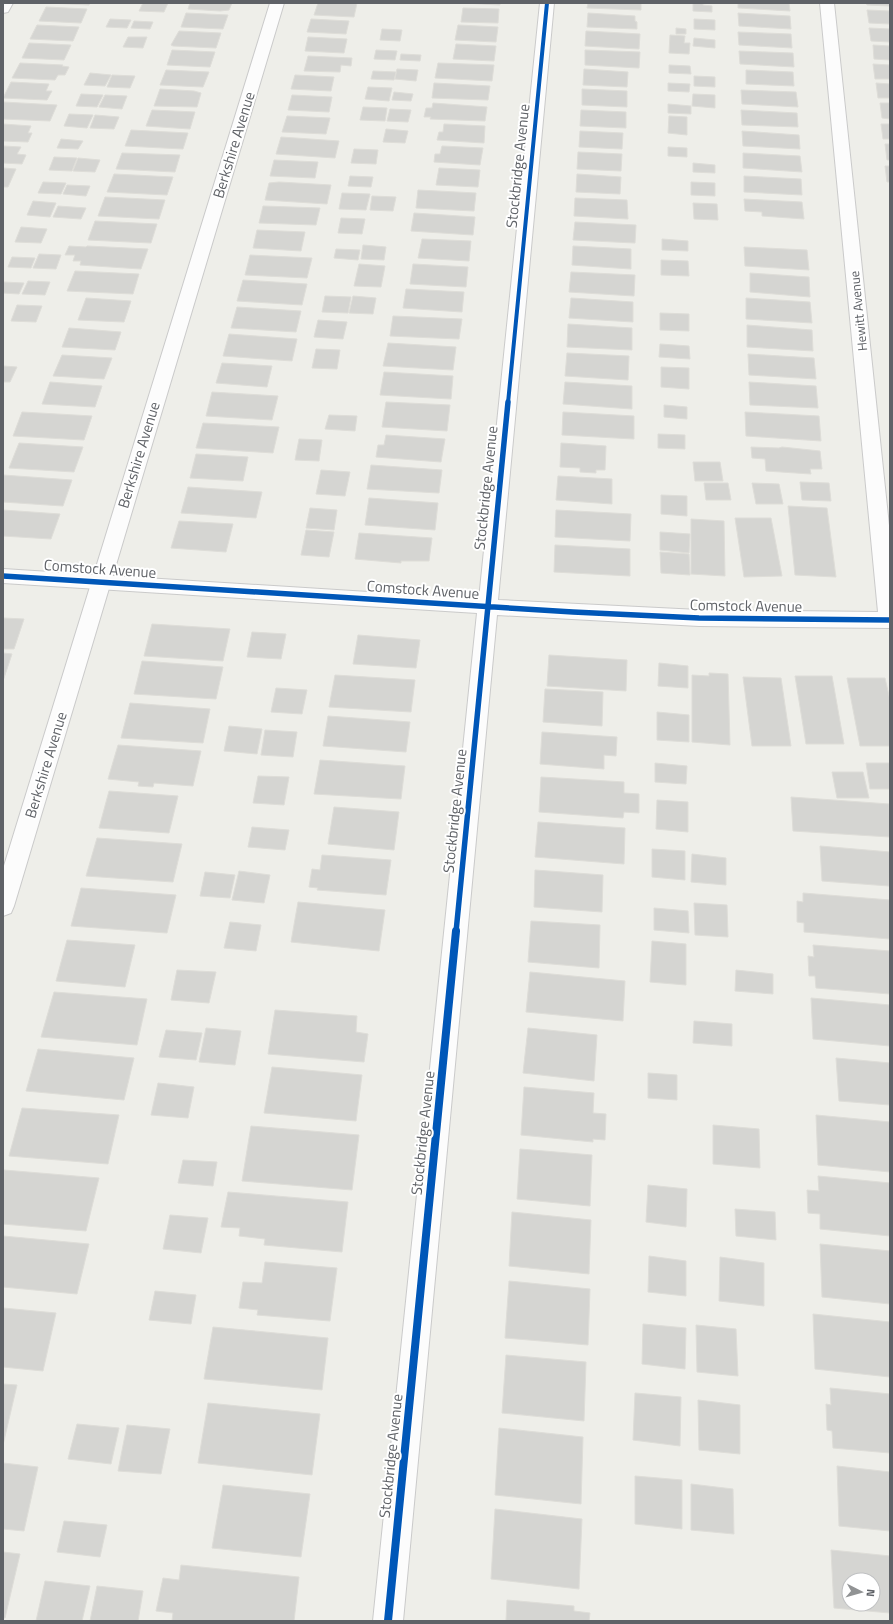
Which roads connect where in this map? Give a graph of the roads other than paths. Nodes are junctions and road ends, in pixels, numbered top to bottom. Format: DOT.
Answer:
graph roads {
  1 [pos="6,3"];
  2 [pos="277,3"];
  3 [pos="547,3"];
  4 [pos="827,3"];
  5 [pos="3,9"];
  6 [pos="3,576"];
  7 [pos="101,582"];
  8 [pos="488,607"];
  9 [pos="889,620"];
  10 [pos="3,906"];
  11 [pos="388,1621"];
  1 -- 5 [label="street"];
  2 -- 7 [label="street, Berkshire Avenue"];
  3 -- 8 [label="street, Stockbridge Avenue"];
  4 -- 9 [label="street, Hewitt Avenue"];
  6 -- 7 [label="street, Comstock Avenue"];
  7 -- 8 [label="street, Comstock Avenue"];
  7 -- 10 [label="street, Berkshire Avenue"];
  8 -- 9 [label="street, Comstock Avenue"];
  8 -- 11 [label="street, Stockbridge Avenue"];
}
